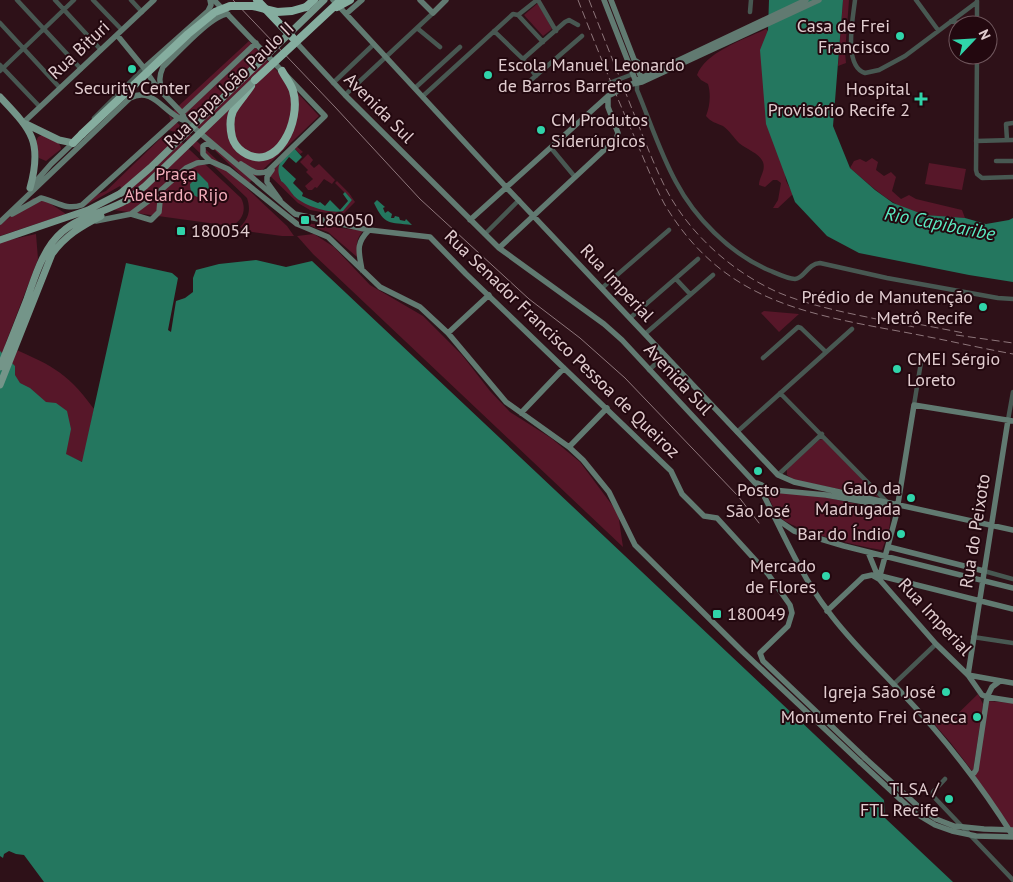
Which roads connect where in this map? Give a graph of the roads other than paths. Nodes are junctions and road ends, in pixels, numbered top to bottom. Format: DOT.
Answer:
graph roads {
  1 [pos="17,0"];
  2 [pos="55,0"];
  3 [pos="74,0"];
  4 [pos="93,0"];
  5 [pos="131,0"];
  6 [pos="154,0"];
  7 [pos="212,0"];
  8 [pos="257,0"];
  9 [pos="314,0"];
  10 [pos="324,0"];
  11 [pos="333,0"];
  12 [pos="341,0"];
  13 [pos="350,0"];
  14 [pos="362,0"];
  15 [pos="420,0"];
  16 [pos="446,0"];
  17 [pos="538,0"];
  18 [pos="604,0"];
  19 [pos="611,0"];
  20 [pos="750,0"];
  21 [pos="806,0"];
  22 [pos="819,0"];
  23 [pos="855,0"];
  24 [pos="916,0"];
  25 [pos="977,1"];
  26 [pos="64,10"];
  27 [pos="142,12"];
  28 [pos="329,12"];
  29 [pos="750,12"];
  30 [pos="432,13"];
  31 [pos="228,14"];
  32 [pos="346,14"];
  33 [pos="518,15"];
  34 [pos="959,15"];
  35 [pos="977,15"];
  36 [pos="0,23"];
  37 [pos="948,23"];
  38 [pos="578,25"];
  39 [pos="417,28"];
  40 [pos="43,29"];
  41 [pos="122,30"];
  42 [pos="938,30"];
  43 [pos="494,31"];
  44 [pos="556,31"];
  45 [pos="117,35"];
  46 [pos="582,36"];
  47 [pos="293,38"];
  48 [pos="256,42"];
  49 [pos="543,42"];
  50 [pos="374,44"];
  51 [pos="440,47"];
  52 [pos="460,47"];
  53 [pos="23,48"];
  54 [pos="101,50"];
  55 [pos="386,57"];
  56 [pos="634,59"];
  57 [pos="523,60"];
  58 [pos="679,63"];
  59 [pos="668,65"];
  60 [pos="977,65"];
  61 [pos="1,68"];
  62 [pos="144,68"];
  63 [pos="81,69"];
  64 [pos="282,70"];
  65 [pos="633,74"];
  66 [pos="536,76"];
  67 [pos="255,80"];
  68 [pos="333,82"];
  69 [pos="637,82"];
  70 [pos="524,86"];
  71 [pos="604,86"];
  72 [pos="60,88"];
  73 [pos="415,88"];
  74 [pos="164,95"];
  75 [pos="345,95"];
  76 [pos="423,96"];
  77 [pos="608,96"];
  78 [pos="0,97"];
  79 [pos="40,107"];
  80 [pos="182,114"];
  81 [pos="177,119"];
  82 [pos="186,121"];
  83 [pos="25,123"];
  84 [pos="1013,123"];
  85 [pos="1007,140"];
  86 [pos="1013,140"];
  87 [pos="976,141"];
  88 [pos="70,143"];
  89 [pos="551,148"];
  90 [pos="222,152"];
  91 [pos="210,161"];
  92 [pos="996,161"];
  93 [pos="1013,161"];
  94 [pos="278,162"];
  95 [pos="575,177"];
  96 [pos="1013,177"];
  97 [pos="506,187"];
  98 [pos="30,188"];
  99 [pos="161,190"];
  100 [pos="23,200"];
  101 [pos="519,200"];
  102 [pos="281,203"];
  103 [pos="115,207"];
  104 [pos="131,214"];
  105 [pos="534,215"];
  106 [pos="470,220"];
  107 [pos="0,222"];
  108 [pos="92,222"];
  109 [pos="369,230"];
  110 [pos="669,230"];
  111 [pos="485,234"];
  112 [pos="0,240"];
  113 [pos="499,248"];
  114 [pos="698,259"];
  115 [pos="362,270"];
  116 [pos="713,275"];
  117 [pos="676,279"];
  118 [pos="602,288"];
  119 [pos="690,294"];
  120 [pos="489,295"];
  121 [pos="1013,299"];
  122 [pos="630,318"];
  123 [pos="852,329"];
  124 [pos="448,333"];
  125 [pos="644,334"];
  126 [pos="16,336"];
  127 [pos="826,352"];
  128 [pos="665,355"];
  129 [pos="922,356"];
  130 [pos="763,358"];
  131 [pos="0,367"];
  132 [pos="564,368"];
  133 [pos="649,370"];
  134 [pos="0,385"];
  135 [pos="1013,392"];
  136 [pos="780,393"];
  137 [pos="914,405"];
  138 [pos="607,408"];
  139 [pos="521,413"];
  140 [pos="1010,421"];
  141 [pos="737,432"];
  142 [pos="822,434"];
  143 [pos="569,447"];
  144 [pos="778,475"];
  145 [pos="755,482"];
  146 [pos="900,493"];
  147 [pos="888,503"];
  148 [pos="898,506"];
  149 [pos="774,517"];
  150 [pos="991,525"];
  151 [pos="1013,530"];
  152 [pos="889,547"];
  153 [pos="868,552"];
  154 [pos="885,556"];
  155 [pos="984,571"];
  156 [pos="880,577"];
  157 [pos="1013,579"];
  158 [pos="982,580"];
  159 [pos="1013,588"];
  160 [pos="979,600"];
  161 [pos="1013,609"];
  162 [pos="827,611"];
  163 [pos="974,637"];
  164 [pos="1013,643"];
  165 [pos="936,644"];
  166 [pos="743,652"];
  167 [pos="760,653"];
  168 [pos="968,675"];
  169 [pos="1000,681"];
  170 [pos="1013,683"];
  171 [pos="894,684"];
  172 [pos="987,697"];
  173 [pos="1013,701"];
  174 [pos="863,760"];
  175 [pos="973,772"];
  176 [pos="945,779"];
  177 [pos="1013,830"];
  178 [pos="1013,836"];
  179 [pos="1013,880"];
  1 -- 40 [label="street"];
  2 -- 26 [label="street"];
  3 -- 26 [label="street"];
  4 -- 41 [label="street"];
  5 -- 27 [label="street"];
  6 -- 27 [label="main road, Rua Bituri"];
  7 -- 31 [label="main road"];
  7 -- 62 [label="main road"];
  8 -- 47 [label="highway, Avenida Sul"];
  9 -- 88 [label="highway, bridge"];
  10 -- 112 [label="main road, bridge"];
  11 -- 32 [label="main road, Rua Imperial"];
  12 -- 28 [label="highway, bridge"];
  13 -- 28 [label="highway, bridge"];
  14 -- 32 [label="main road"];
  15 -- 30 [label="main road"];
  16 -- 30 [label="main road"];
  17 -- 33 [label="street"];
  17 -- 44 [label="street"];
  18 -- 65 [label="main road"];
  19 -- 56 [label="main road"];
  20 -- 29 [label="street"];
  21 -- 58 [label="main road"];
  22 -- 58 [label="main road"];
  23 -- 42 [label="street"];
  24 -- 42 [label="street"];
  25 -- 34 [label="street"];
  25 -- 35 [label="street"];
  26 -- 40 [label="street"];
  26 -- 54 [label="street"];
  27 -- 41 [label="main road, Rua Bituri"];
  28 -- 67 [label="highway, Rua Papa João Paulo II, bridge"];
  30 -- 39 [label="street"];
  31 -- 48 [label="main road"];
  31 -- 74 [label="main road"];
  32 -- 50 [label="main road, Rua Imperial"];
  33 -- 43 [label="street"];
  33 -- 49 [label="street"];
  36 -- 53 [label="street"];
  37 -- 42 [label="street"];
  38 -- 44 [label="street"];
  39 -- 51 [label="street"];
  39 -- 55 [label="street"];
  40 -- 53 [label="street"];
  40 -- 63 [label="street"];
  41 -- 45 [label="main road, Rua Bituri"];
  43 -- 57 [label="street"];
  43 -- 76 [label="street"];
  44 -- 49 [label="street"];
  45 -- 54 [label="main road, Rua Bituri"];
  45 -- 62 [label="main road"];
  46 -- 66 [label="street"];
  47 -- 68 [label="main road, Avenida Sul"];
  48 -- 64 [label="main road"];
  48 -- 80 [label="main road"];
  49 -- 57 [label="street"];
  50 -- 55 [label="main road, Rua Imperial"];
  50 -- 68 [label="street"];
  52 -- 73 [label="street"];
  53 -- 61 [label="street"];
  53 -- 72 [label="street"];
  54 -- 63 [label="main road, Rua Bituri"];
  55 -- 73 [label="main road, Rua Imperial"];
  55 -- 75 [label="street"];
  56 -- 59 [label="main road"];
  56 -- 69 [label="main road"];
  57 -- 66 [label="street"];
  58 -- 59 [label="main road"];
  58 -- 69 [label="main road"];
  59 -- 69 [label="main road"];
  60 -- 87 [label="street"];
  61 -- 79 [label="street"];
  62 -- 74 [label="main road"];
  62 -- 88 [label="street"];
  63 -- 72 [label="main road, Rua Bituri"];
  64 -- 67 [label="highway, bridge"];
  64 -- 94 [label="main road"];
  65 -- 69 [label="main road"];
  65 -- 71 [label="street"];
  66 -- 70 [label="street"];
  67 -- 103 [label="main road, Rua Papa João Paulo II, bridge"];
  68 -- 75 [label="main road, Avenida Sul"];
  69 -- 77 [label="main road"];
  69 -- 121 [label="street"];
  72 -- 79 [label="main road, Rua Bituri"];
  73 -- 76 [label="main road, Rua Imperial"];
  74 -- 80 [label="main road"];
  75 -- 106 [label="main road, Avenida Sul"];
  76 -- 97 [label="main road, Rua Imperial"];
  77 -- 89 [label="main road"];
  77 -- 95 [label="main road"];
  78 -- 83 [label="main road"];
  79 -- 83 [label="main road, Rua Bituri"];
  80 -- 82 [label="main road"];
  81 -- 82 [label="main road"];
  81 -- 100 [label="main road"];
  81 -- 107 [label="main road"];
  82 -- 90 [label="main road, Rua Senador Francisco Pessoa de Queiroz"];
  83 -- 88 [label="main road"];
  83 -- 98 [label="main road"];
  84 -- 85 [label="street"];
  85 -- 86 [label="street"];
  85 -- 87 [label="street"];
  87 -- 96 [label="street"];
  88 -- 98 [label="main road"];
  89 -- 95 [label="street"];
  89 -- 97 [label="main road"];
  90 -- 91 [label="main road"];
  90 -- 94 [label="main road"];
  90 -- 102 [label="main road, Rua Senador Francisco Pessoa de Queiroz"];
  91 -- 99 [label="main road"];
  91 -- 115 [label="main road"];
  92 -- 93 [label="street"];
  94 -- 102 [label="main road"];
  95 -- 105 [label="main road"];
  97 -- 101 [label="main road, Rua Imperial"];
  97 -- 106 [label="main road"];
  98 -- 100 [label="main road"];
  99 -- 104 [label="main road"];
  99 -- 104 [label="main road"];
  100 -- 107 [label="main road"];
  101 -- 105 [label="main road, Rua Imperial"];
  101 -- 111 [label="street"];
  102 -- 109 [label="main road, Rua Senador Francisco Pessoa de Queiroz"];
  103 -- 108 [label="main road"];
  103 -- 126 [label="main road"];
  104 -- 108 [label="main road"];
  105 -- 113 [label="main road"];
  105 -- 118 [label="main road, Rua Imperial"];
  106 -- 111 [label="main road, Avenida Sul"];
  108 -- 126 [label="main road"];
  109 -- 115 [label="main road"];
  109 -- 120 [label="main road, Rua Senador Francisco Pessoa de Queiroz"];
  110 -- 118 [label="street"];
  111 -- 113 [label="main road, Avenida Sul"];
  113 -- 133 [label="main road, Avenida Sul"];
  114 -- 117 [label="street"];
  115 -- 124 [label="main road"];
  116 -- 119 [label="street"];
  117 -- 119 [label="street"];
  117 -- 122 [label="street"];
  118 -- 122 [label="main road, Rua Imperial"];
  119 -- 125 [label="street"];
  120 -- 124 [label="main road"];
  120 -- 132 [label="main road, Rua Senador Francisco Pessoa de Queiroz"];
  122 -- 125 [label="main road, Rua Imperial"];
  123 -- 127 [label="street"];
  124 -- 139 [label="main road"];
  125 -- 128 [label="main road, Rua Imperial"];
  126 -- 131 [label="main road"];
  126 -- 134 [label="main road"];
  127 -- 130 [label="street"];
  127 -- 136 [label="street"];
  128 -- 133 [label="street"];
  128 -- 141 [label="main road, Rua Imperial"];
  129 -- 137 [label="street"];
  132 -- 138 [label="main road, Rua Senador Francisco Pessoa de Queiroz"];
  132 -- 139 [label="main road"];
  133 -- 145 [label="main road, Avenida Sul"];
  135 -- 140 [label="street, Rua do Peixoto"];
  136 -- 141 [label="street"];
  136 -- 142 [label="street"];
  137 -- 140 [label="main road"];
  137 -- 146 [label="main road, Rua Imperial"];
  138 -- 143 [label="main road"];
  138 -- 167 [label="main road, Rua Senador Francisco Pessoa de Queiroz"];
  139 -- 143 [label="main road"];
  140 -- 150 [label="main road, Rua do Peixoto"];
  141 -- 144 [label="main road, Rua Imperial"];
  142 -- 144 [label="street"];
  142 -- 147 [label="street"];
  143 -- 166 [label="main road"];
  144 -- 147 [label="main road, Rua Imperial"];
  145 -- 147 [label="main road, Rua Imperial"];
  145 -- 149 [label="main road, Avenida Sul"];
  146 -- 147 [label="main road"];
  146 -- 148 [label="main road, Rua Imperial"];
  147 -- 148 [label="main road, Rua Imperial"];
  148 -- 150 [label="main road, Rua Imperial"];
  148 -- 152 [label="main road, Rua Imperial"];
  149 -- 153 [label="main road"];
  149 -- 162 [label="main road, Avenida Sul"];
  150 -- 151 [label="main road, Rua Imperial"];
  150 -- 155 [label="main road, Rua do Peixoto"];
  152 -- 154 [label="main road, Rua Imperial"];
  152 -- 155 [label="main road"];
  153 -- 154 [label="main road"];
  153 -- 156 [label="main road, Rua Imperial"];
  154 -- 156 [label="main road, Rua Imperial"];
  154 -- 158 [label="main road"];
  155 -- 157 [label="street"];
  155 -- 158 [label="main road, Rua do Peixoto"];
  156 -- 160 [label="main road"];
  156 -- 162 [label="main road"];
  156 -- 165 [label="main road, Rua Imperial"];
  158 -- 159 [label="main road"];
  158 -- 160 [label="main road, Rua do Peixoto"];
  160 -- 161 [label="main road"];
  160 -- 163 [label="main road, Rua do Peixoto"];
  162 -- 171 [label="main road, Avenida Sul"];
  163 -- 164 [label="street"];
  163 -- 168 [label="main road, Rua do Peixoto"];
  165 -- 168 [label="main road, Rua Imperial"];
  165 -- 171 [label="street"];
  166 -- 167 [label="main road"];
  166 -- 174 [label="main road"];
  167 -- 174 [label="main road"];
  168 -- 169 [label="main road"];
  168 -- 172 [label="main road, Rua Imperial"];
  169 -- 170 [label="main road"];
  169 -- 172 [label="main road"];
  171 -- 175 [label="main road, Avenida Sul"];
  172 -- 173 [label="main road"];
  172 -- 175 [label="main road"];
  174 -- 177 [label="main road, bridge"];
  174 -- 178 [label="main road, bridge"];
  175 -- 178 [label="main road, Avenida Sul"];
  176 -- 179 [label="street"];
}
